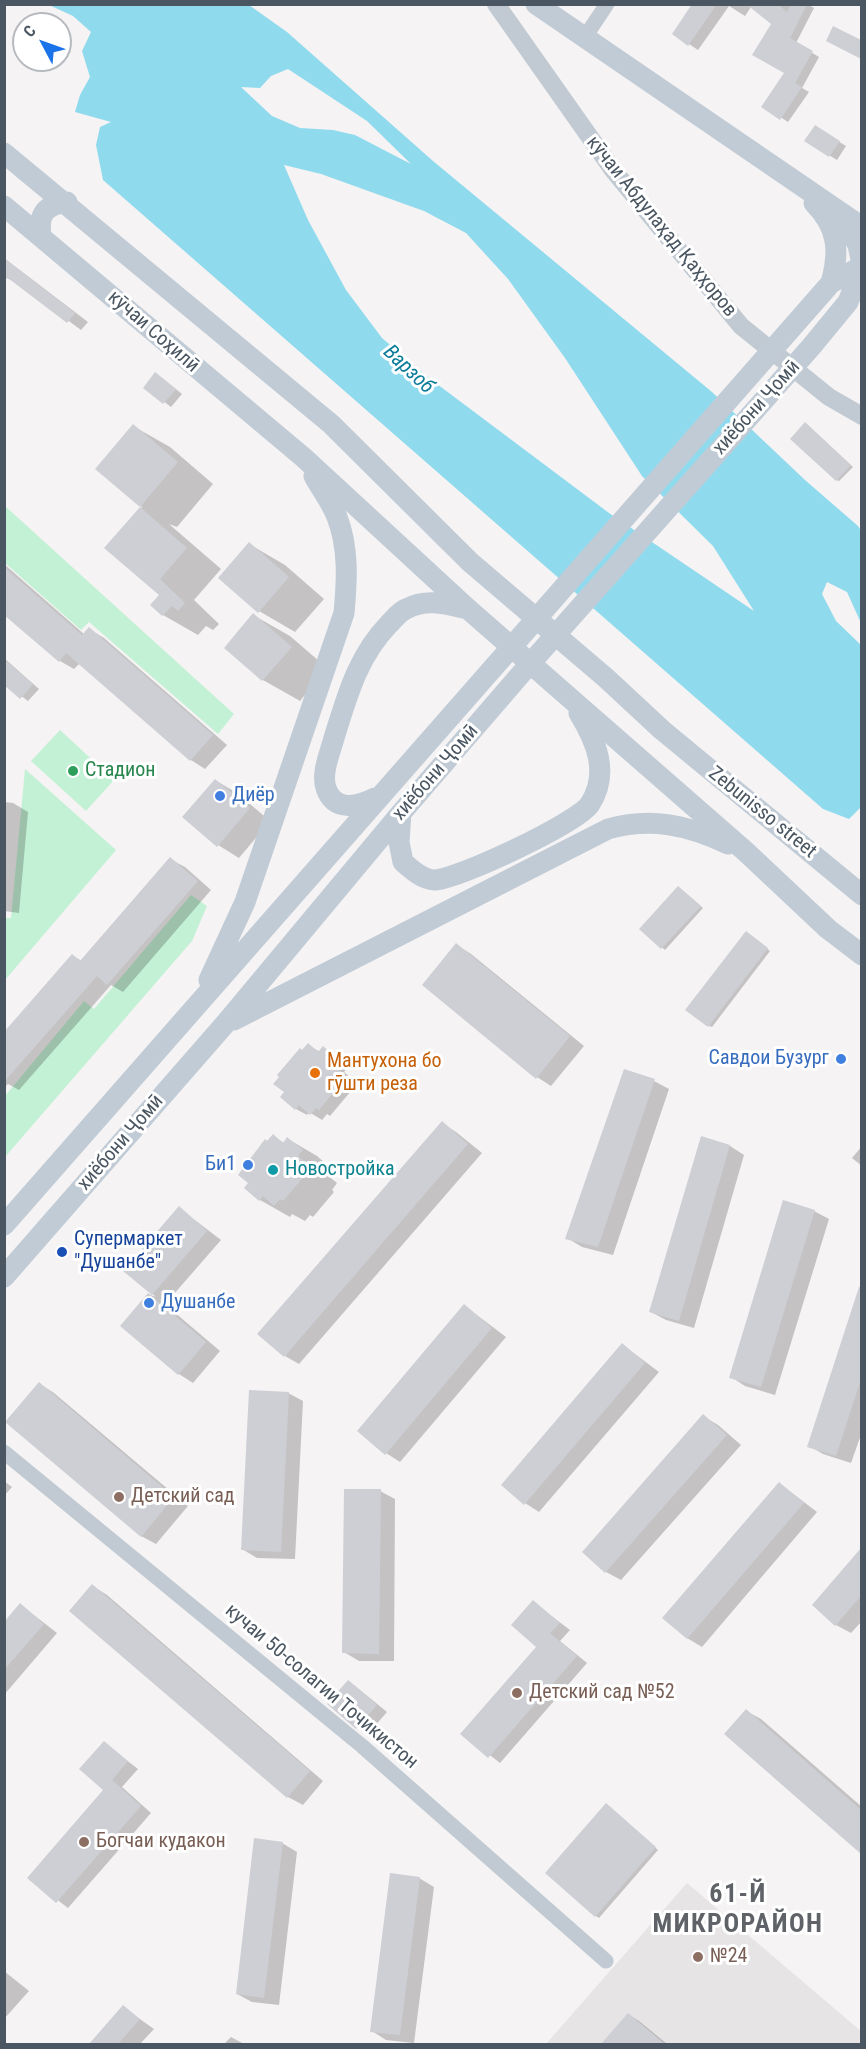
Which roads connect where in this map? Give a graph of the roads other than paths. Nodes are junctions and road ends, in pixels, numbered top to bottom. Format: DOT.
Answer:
graph roads {
  1 [pos="496,4"];
  2 [pos="536,4"];
  3 [pos="607,4"];
  4 [pos="585,37"];
  5 [pos="4,153"];
  6 [pos="789,180"];
  7 [pos="67,202"];
  8 [pos="4,206"];
  9 [pos="842,216"];
  10 [pos="861,227"];
  11 [pos="41,236"];
  12 [pos="861,266"];
  13 [pos="831,283"];
  14 [pos="855,299"];
  15 [pos="861,416"];
  16 [pos="303,458"];
  17 [pos="468,609"];
  18 [pos="569,698"];
  19 [pos="379,795"];
  20 [pos="401,813"];
  21 [pos="745,851"];
  22 [pos="861,895"];
  23 [pos="861,955"];
  24 [pos="199,1002"];
  25 [pos="225,1024"];
  26 [pos="4,1225"];
  27 [pos="4,1277"];
  28 [pos="4,1452"];
  29 [pos="606,1961"];
  1 -- 15 [label="street, кӯчаи Абдулаҳад Қаҳҳоров"];
  2 -- 4 [label="main road"];
  3 -- 4 [label="street"];
  4 -- 6 [label="main road"];
  5 -- 7 [label="main road, Zebunisso street"];
  6 -- 9 [label="main road"];
  6 -- 13 [label="main road"];
  7 -- 11 [label="main road"];
  7 -- 22 [label="main road, Zebunisso street"];
  8 -- 11 [label="main road, кӯчаи Соҳилӣ"];
  9 -- 10 [label="main road"];
  9 -- 12 [label="main road"];
  11 -- 16 [label="main road, кӯчаи Соҳилӣ"];
  12 -- 13 [label="main road, хиёбони Ҷомӣ"];
  12 -- 14 [label="main road, хиёбони Ҷомӣ"];
  13 -- 19 [label="main road, хиёбони Ҷомӣ"];
  14 -- 20 [label="main road, хиёбони Ҷомӣ"];
  16 -- 17 [label="main road, кӯчаи Соҳилӣ"];
  16 -- 24 [label="main road"];
  17 -- 18 [label="main road, кӯчаи Соҳилӣ"];
  17 -- 19 [label="main road"];
  18 -- 20 [label="main road"];
  18 -- 21 [label="main road, кӯчаи Соҳилӣ"];
  19 -- 24 [label="main road, хиёбони Ҷомӣ"];
  20 -- 25 [label="main road, хиёбони Ҷомӣ"];
  21 -- 23 [label="main road, кӯчаи Соҳилӣ"];
  21 -- 25 [label="main road"];
  24 -- 26 [label="main road, хиёбони Ҷомӣ"];
  25 -- 27 [label="main road, хиёбони Ҷомӣ"];
  28 -- 29 [label="street, кучаи 50-солагии Точикистон"];
}
